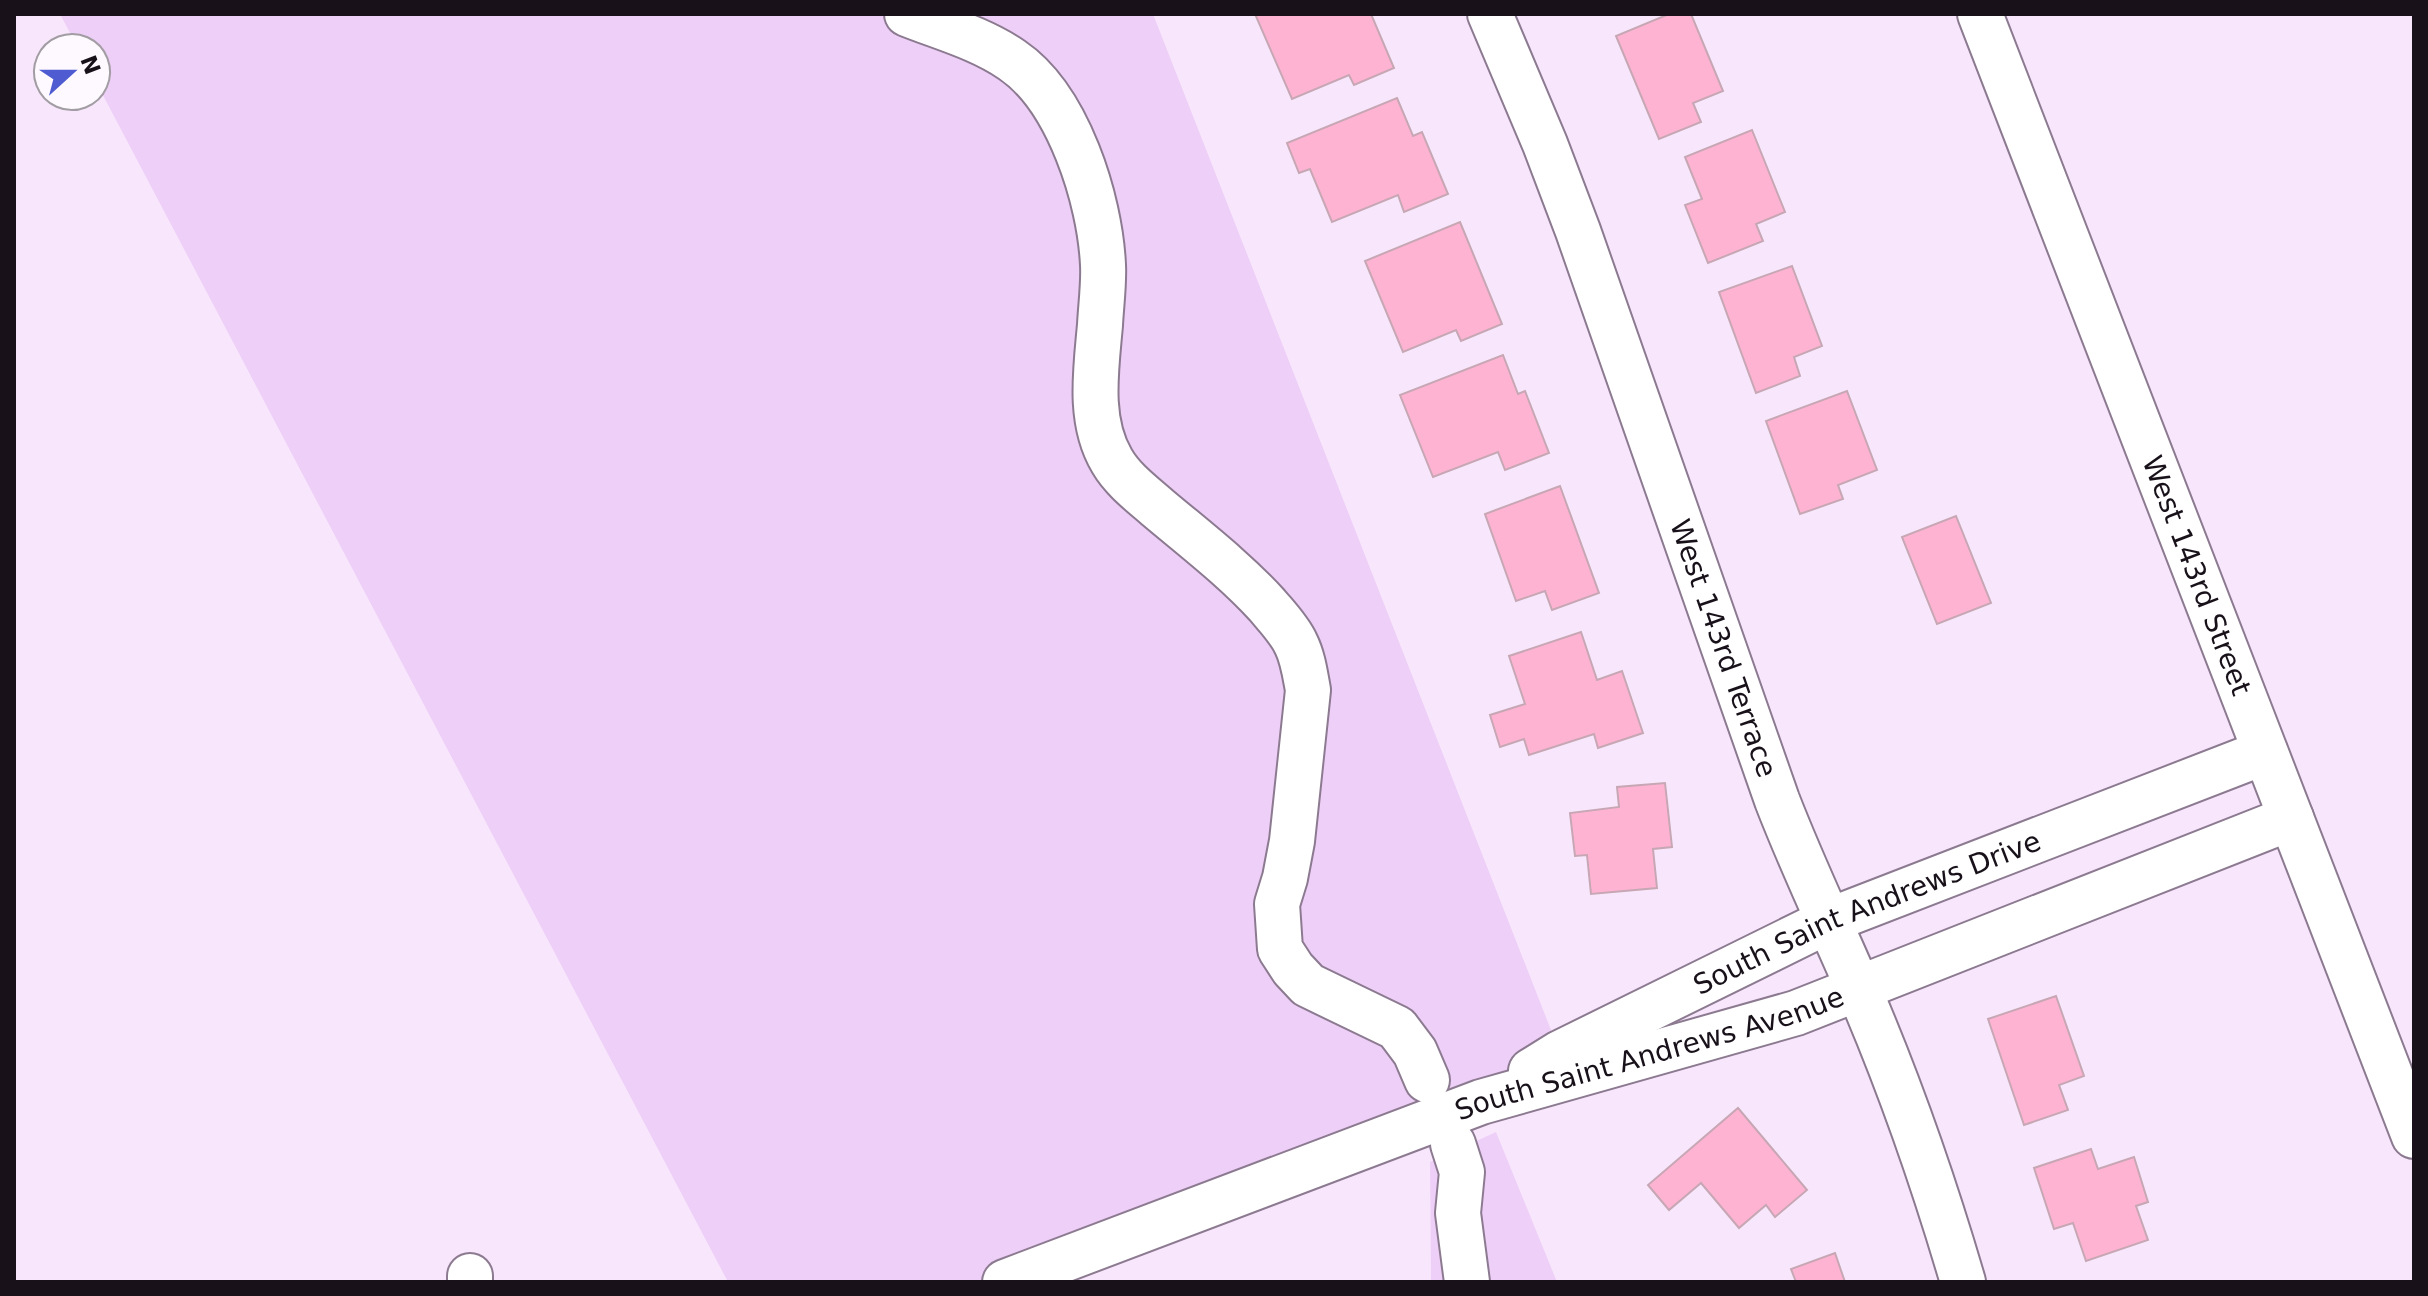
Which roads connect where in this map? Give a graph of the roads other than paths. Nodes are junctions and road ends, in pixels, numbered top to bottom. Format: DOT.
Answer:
graph roads {
  1 [pos="907,14"];
  2 [pos="1490,14"];
  3 [pos="1980,14"];
  4 [pos="2265,752"];
  5 [pos="2291,818"];
  6 [pos="1828,921"];
  7 [pos="1859,989"];
  8 [pos="1427,1080"];
  9 [pos="1481,1102"];
  10 [pos="2414,1136"];
  11 [pos="1453,1144"];
  12 [pos="1028,1278"];
  13 [pos="1467,1282"];
  14 [pos="1963,1282"];
  1 -- 8 [label="street"];
  2 -- 6 [label="street, West 143rd Terrace"];
  3 -- 4 [label="street, West 143rd Street"];
  4 -- 5 [label="street, West 143rd Street"];
  4 -- 6 [label="street, South Saint Andrews Drive"];
  5 -- 7 [label="street, South Saint Andrews Avenue"];
  5 -- 10 [label="street, West 143rd Street"];
  6 -- 7 [label="street, West 143rd Terrace"];
  6 -- 9 [label="street, South Saint Andrews Drive"];
  7 -- 9 [label="street, South Saint Andrews Avenue"];
  7 -- 14 [label="street, West 143rd Terrace"];
  9 -- 12 [label="street, South Saint Andrews Avenue"];
  11 -- 13 [label="street"];
}
